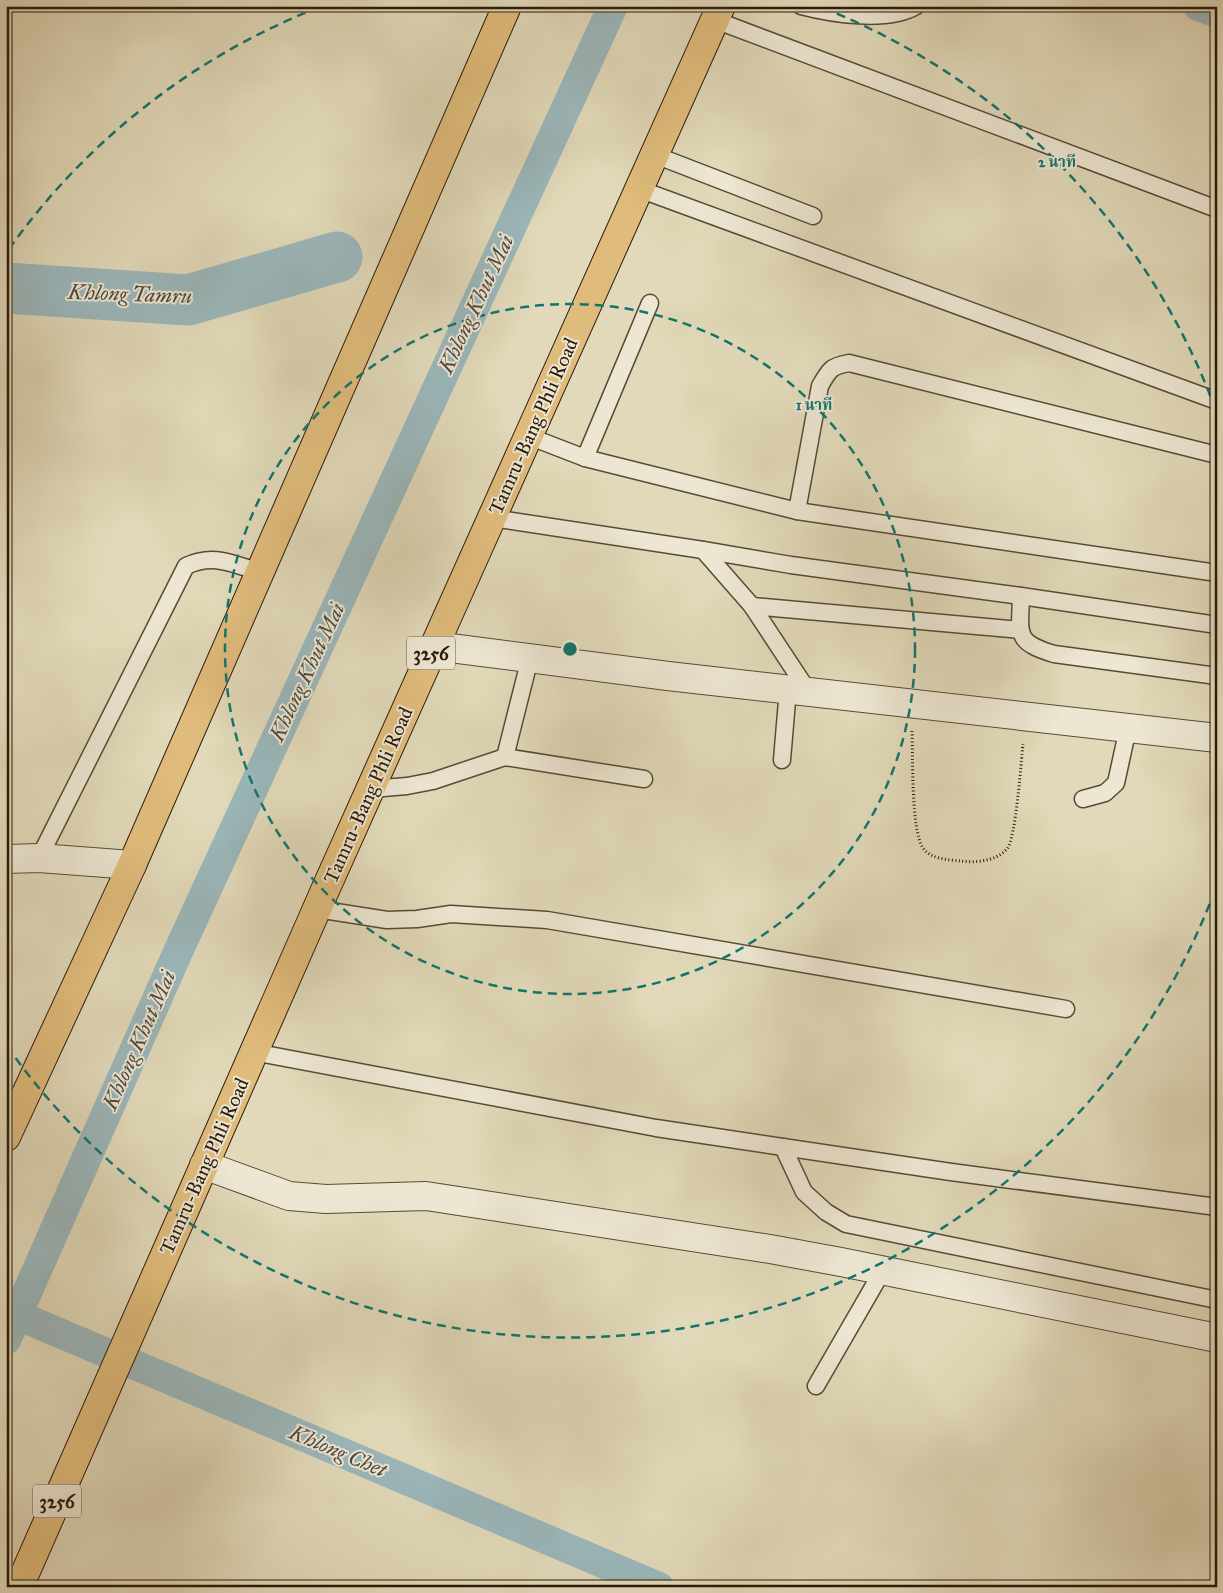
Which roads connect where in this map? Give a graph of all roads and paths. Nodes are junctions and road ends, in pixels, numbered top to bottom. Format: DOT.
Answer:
graph roads {
  1 [pos="507,6"];
  2 [pos="801,6"];
  3 [pos="916,6"];
  4 [pos="718,13"];
  5 [pos="655,155"];
  6 [pos="639,189"];
  7 [pos="1217,209"];
  8 [pos="813,216"];
  9 [pos="650,303"];
  10 [pos="1217,401"];
  11 [pos="528,436"];
  12 [pos="1217,455"];
  13 [pos="585,458"];
  14 [pos="797,511"];
  15 [pos="492,518"];
  16 [pos="703,550"];
  17 [pos="260,572"];
  18 [pos="1217,573"];
  19 [pos="1021,596"];
  20 [pos="752,606"];
  21 [pos="1217,625"];
  22 [pos="1020,630"];
  23 [pos="435,646"];
  24 [pos="530,658"];
  25 [pos="1217,676"];
  26 [pos="798,690"];
  27 [pos="911,703"];
  28 [pos="1026,716"];
  29 [pos="1128,728"];
  30 [pos="1217,738"];
  31 [pos="505,757"];
  32 [pos="782,760"];
  33 [pos="644,779"];
  34 [pos="371,789"];
  35 [pos="1083,799"];
  36 [pos="39,858"];
  37 [pos="6,859"];
  38 [pos="132,865"];
  39 [pos="317,909"];
  40 [pos="1066,1009"];
  41 [pos="254,1052"];
  42 [pos="6,1137"];
  43 [pos="783,1147"];
  44 [pos="204,1165"];
  45 [pos="1217,1207"];
  46 [pos="883,1270"];
  47 [pos="1217,1300"];
  48 [pos="1217,1338"];
  49 [pos="816,1386"];
  50 [pos="20,1587"];
  1 -- 17 [label="main road"];
  2 -- 3 [label="lane"];
  4 -- 5 [label="main road, Tamru-Bang Phli Road / 3256"];
  4 -- 7 [label="lane"];
  5 -- 6 [label="main road, Tamru-Bang Phli Road / 3256"];
  5 -- 8 [label="lane"];
  6 -- 10 [label="lane"];
  6 -- 11 [label="main road, Tamru-Bang Phli Road / 3256"];
  9 -- 13 [label="lane"];
  11 -- 13 [label="lane"];
  11 -- 15 [label="main road, Tamru-Bang Phli Road / 3256"];
  12 -- 14 [label="lane"];
  13 -- 14 [label="lane"];
  14 -- 18 [label="lane"];
  15 -- 16 [label="lane"];
  15 -- 23 [label="main road, Tamru-Bang Phli Road / 3256"];
  16 -- 19 [label="lane"];
  16 -- 20 [label="lane"];
  17 -- 36 [label="lane"];
  17 -- 38 [label="main road"];
  19 -- 21 [label="lane"];
  19 -- 22 [label="lane"];
  20 -- 22 [label="lane"];
  20 -- 26 [label="lane"];
  22 -- 25 [label="lane"];
  23 -- 24 [label="street"];
  23 -- 34 [label="main road, Tamru-Bang Phli Road / 3256"];
  24 -- 26 [label="street"];
  24 -- 31 [label="lane"];
  26 -- 27 [label="street"];
  26 -- 32 [label="lane"];
  27 -- 28 [label="street"];
  27 -- 28 [label="path"];
  28 -- 29 [label="street"];
  29 -- 30 [label="street"];
  29 -- 35 [label="lane"];
  31 -- 33 [label="lane"];
  31 -- 34 [label="lane"];
  34 -- 39 [label="main road, Tamru-Bang Phli Road / 3256"];
  36 -- 37 [label="street"];
  36 -- 38 [label="street"];
  38 -- 42 [label="main road"];
  39 -- 40 [label="lane"];
  39 -- 41 [label="main road, Tamru-Bang Phli Road / 3256"];
  41 -- 43 [label="lane"];
  41 -- 44 [label="main road, Tamru-Bang Phli Road / 3256"];
  43 -- 45 [label="lane"];
  43 -- 47 [label="lane"];
  44 -- 46 [label="street"];
  44 -- 50 [label="main road, Tamru-Bang Phli Road / 3256"];
  46 -- 48 [label="street"];
  46 -- 49 [label="lane"];
}
